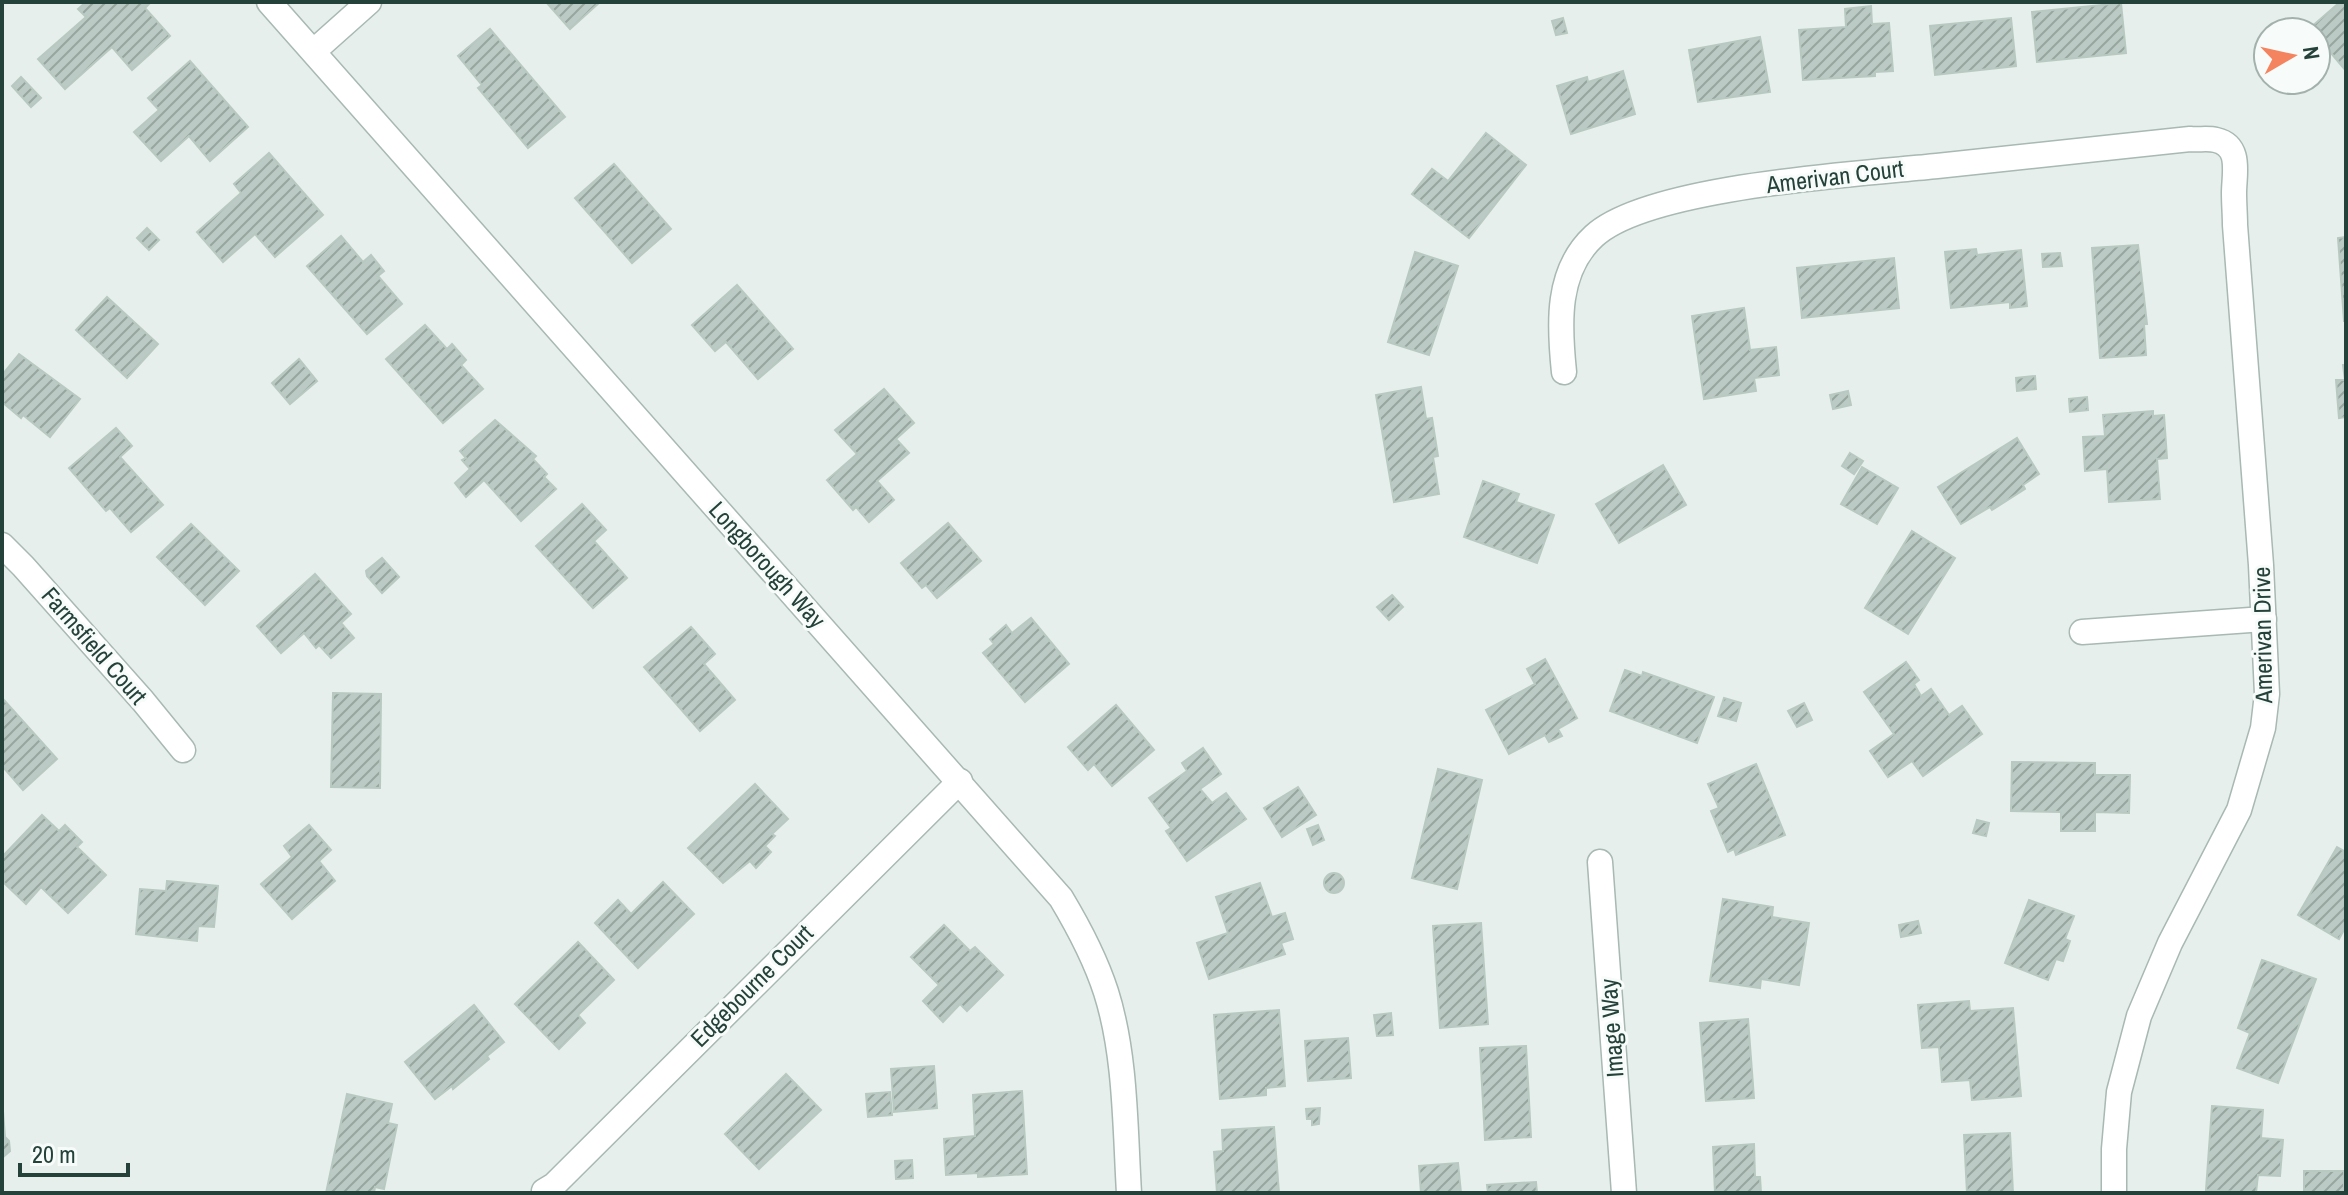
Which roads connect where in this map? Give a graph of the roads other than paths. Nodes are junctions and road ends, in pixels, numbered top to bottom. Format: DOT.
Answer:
graph roads {
  1 [pos="269,2"];
  2 [pos="369,2"];
  3 [pos="314,51"];
  4 [pos="2228,146"];
  5 [pos="1564,372"];
  6 [pos="2,545"];
  7 [pos="2264,619"];
  8 [pos="2082,632"];
  9 [pos="183,750"];
  10 [pos="960,781"];
  11 [pos="1600,862"];
  12 [pos="544,1191"];
  13 [pos="1129,1193"];
  14 [pos="1624,1193"];
  15 [pos="2114,1193"];
  1 -- 3 [label="street, Longborough Way"];
  2 -- 3 [label="street"];
  3 -- 10 [label="street, Longborough Way"];
  4 -- 5 [label="street, Amerivan Court"];
  4 -- 7 [label="street, Amerivan Drive"];
  6 -- 9 [label="street, Farmsfield Court"];
  7 -- 8 [label="street"];
  7 -- 15 [label="street, Amerivan Drive"];
  10 -- 12 [label="street, Edgebourne Court"];
  10 -- 13 [label="street, Longborough Way"];
  11 -- 14 [label="street, Image Way"];
}
